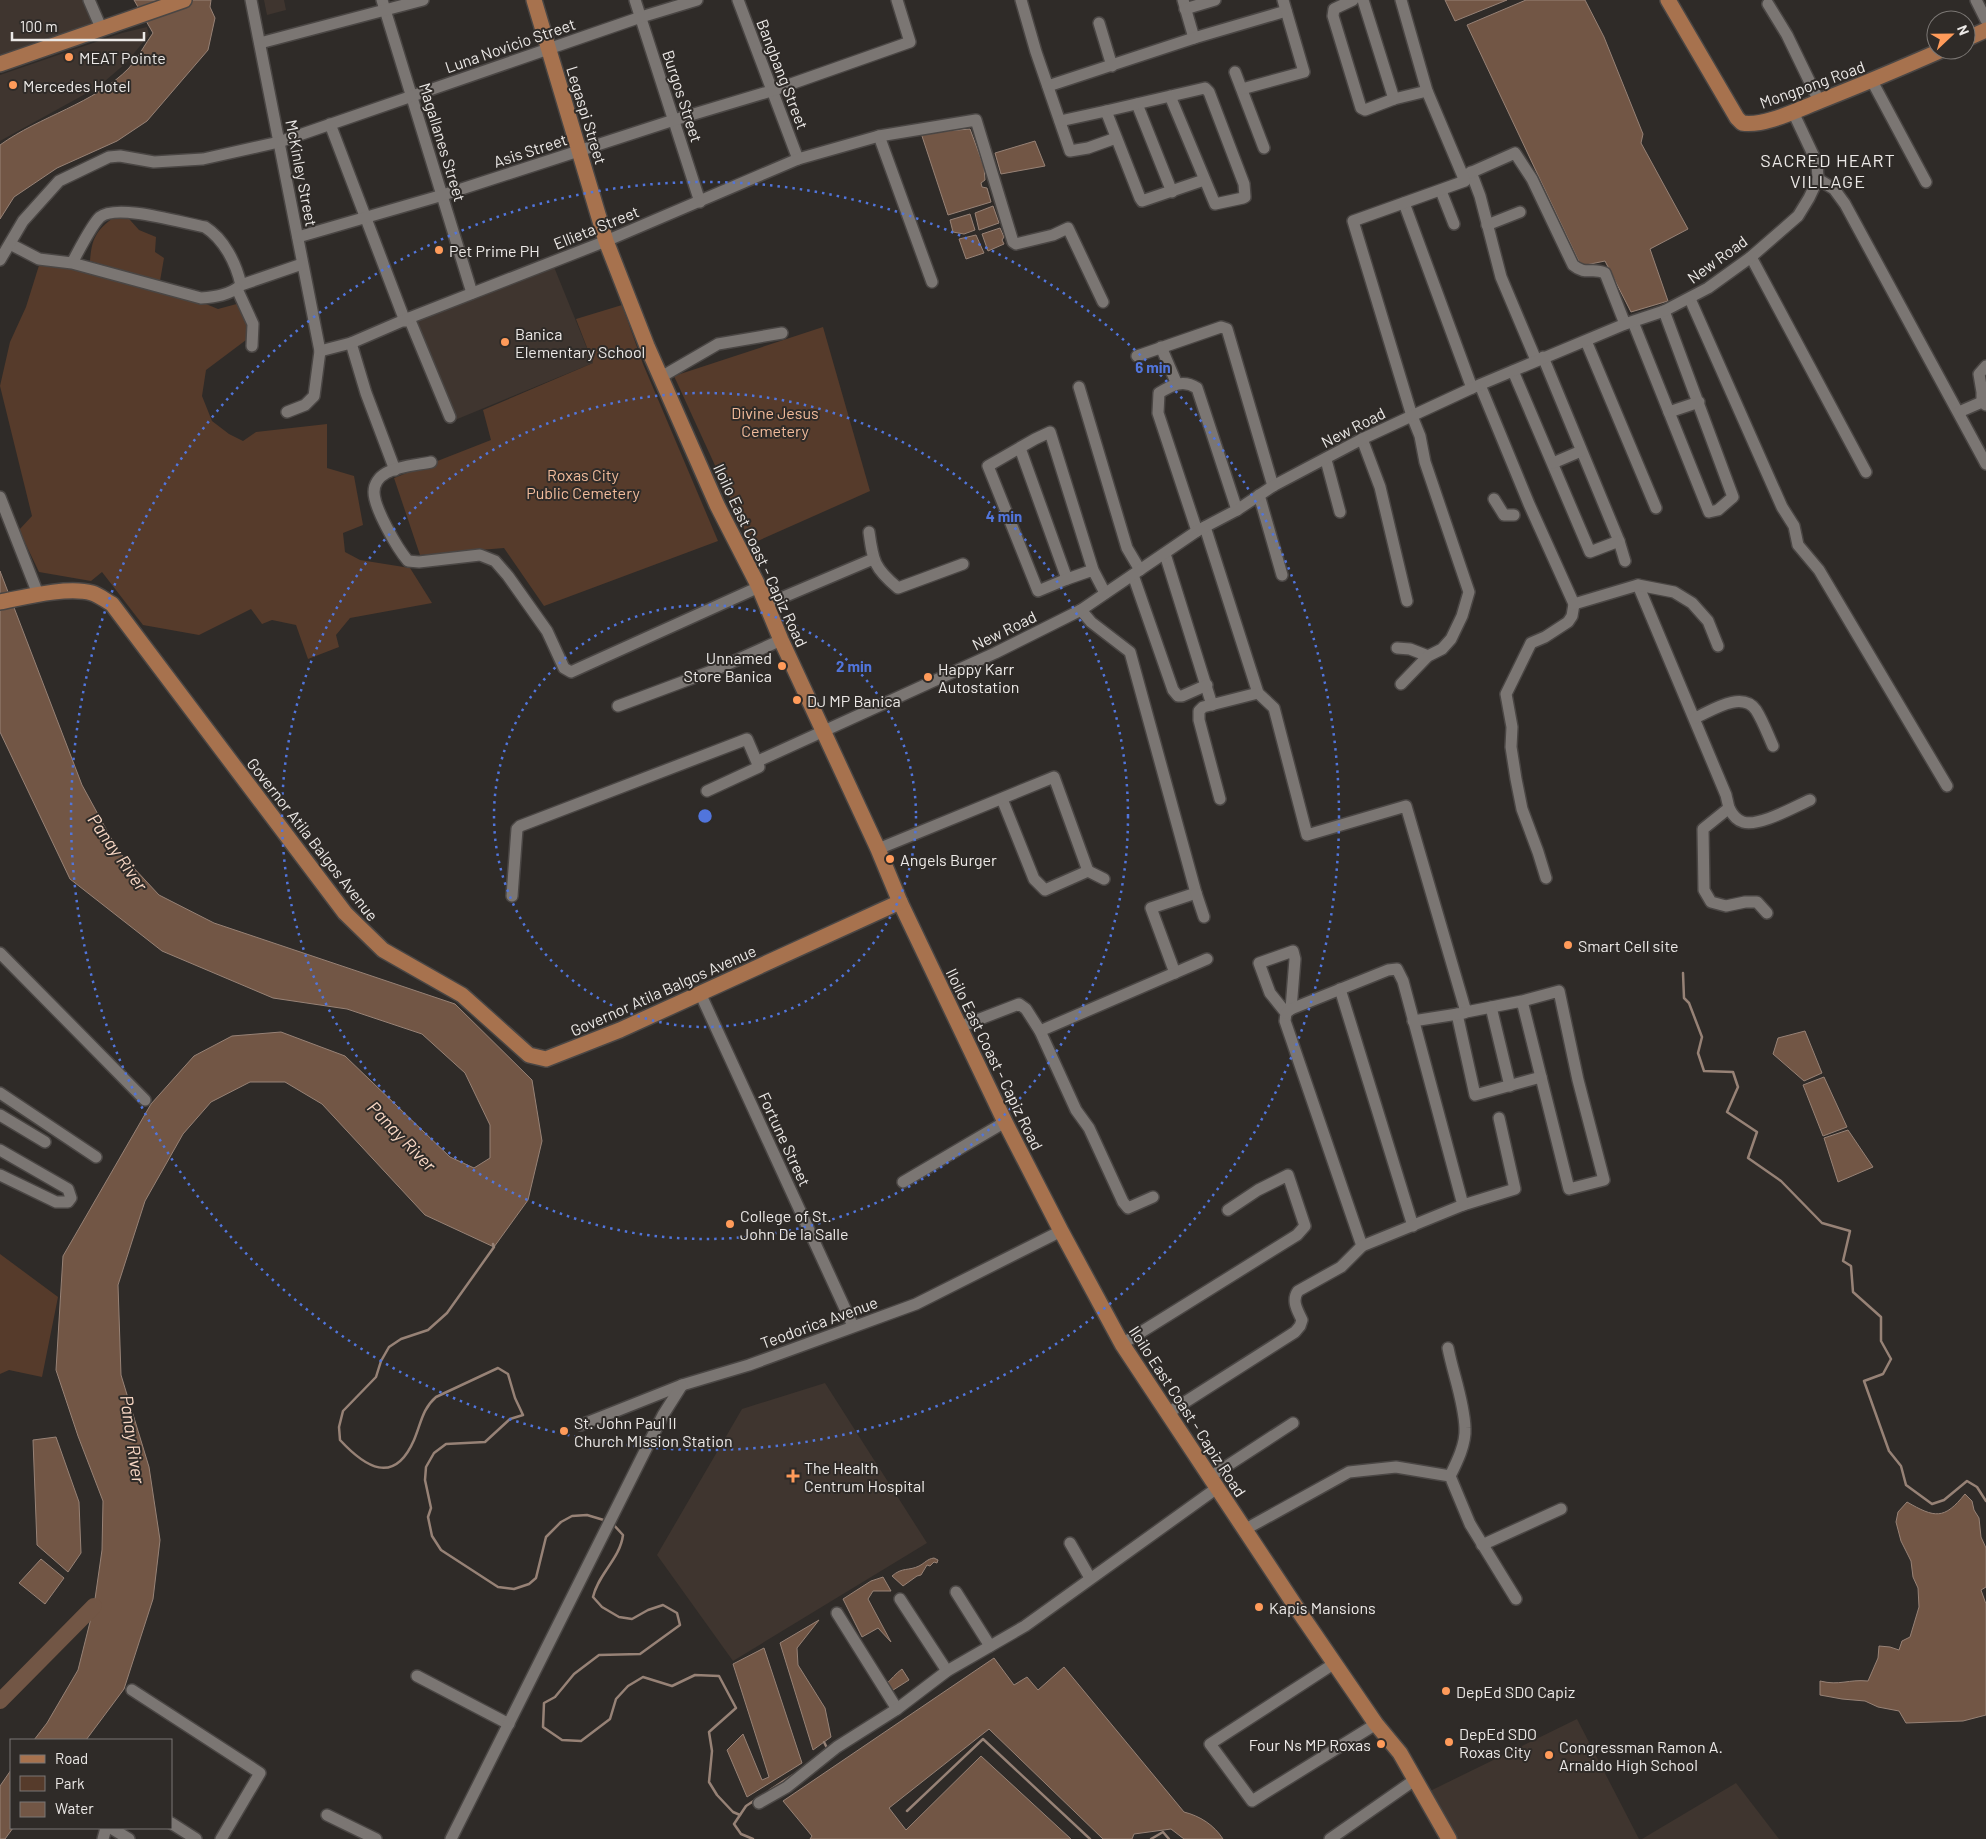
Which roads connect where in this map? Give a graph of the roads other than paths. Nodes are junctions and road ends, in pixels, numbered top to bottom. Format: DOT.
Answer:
graph roads {
  1 [pos="89,0"];
  2 [pos="184,0"];
  3 [pos="251,0"];
  4 [pos="423,0"];
  5 [pos="534,0"];
  6 [pos="635,0"];
  7 [pos="696,0"];
  8 [pos="738,0"];
  9 [pos="897,0"];
  10 [pos="1021,0"];
  11 [pos="1215,0"];
  12 [pos="1353,0"];
  13 [pos="1363,0"];
  14 [pos="1401,0"];
  15 [pos="1669,0"];
  16 [pos="1976,0"];
  17 [pos="1184,4"];
  18 [pos="1768,4"];
  19 [pos="384,5"];
  20 [pos="1284,6"];
  21 [pos="641,17"];
  22 [pos="1986,20"];
  23 [pos="1100,23"];
  24 [pos="102,30"];
  25 [pos="1194,38"];
  26 [pos="260,43"];
  27 [pos="548,49"];
  28 [pos="1926,57"];
  29 [pos="0,64"];
  30 [pos="1112,66"];
  31 [pos="1235,72"];
  32 [pos="1872,81"];
  33 [pos="1048,86"];
  34 [pos="1242,89"];
  35 [pos="771,91"];
  36 [pos="1427,91"];
  37 [pos="412,96"];
  38 [pos="1170,96"];
  39 [pos="1394,99"];
  40 [pos="1819,101"];
  41 [pos="1137,104"];
  42 [pos="1106,111"];
  43 [pos="1792,112"];
  44 [pos="674,120"];
  45 [pos="1060,120"];
  46 [pos="330,124"];
  47 [pos="879,136"];
  48 [pos="1116,138"];
  49 [pos="279,142"];
  50 [pos="1264,148"];
  51 [pos="579,150"];
  52 [pos="798,159"];
  53 [pos="1467,174"];
  54 [pos="1818,179"];
  55 [pos="1204,180"];
  56 [pos="1926,182"];
  57 [pos="1441,191"];
  58 [pos="1172,192"];
  59 [pos="443,195"];
  60 [pos="700,202"];
  61 [pos="1404,203"];
  62 [pos="1520,212"];
  63 [pos="365,216"];
  64 [pos="1454,224"];
  65 [pos="1487,225"];
  66 [pos="298,237"];
  67 [pos="606,241"];
  68 [pos="10,244"];
  69 [pos="1750,257"];
  70 [pos="0,260"];
  71 [pos="72,263"];
  72 [pos="302,264"];
  73 [pos="932,282"];
  74 [pos="239,287"];
  75 [pos="472,293"];
  76 [pos="1690,299"];
  77 [pos="1102,302"];
  78 [pos="1664,311"];
  79 [pos="407,319"];
  80 [pos="1629,323"];
  81 [pos="782,332"];
  82 [pos="1586,341"];
  83 [pos="351,342"];
  84 [pos="252,346"];
  85 [pos="1161,347"];
  86 [pos="320,351"];
  87 [pos="1137,356"];
  88 [pos="1540,359"];
  89 [pos="1986,366"];
  90 [pos="1513,371"];
  91 [pos="662,377"];
  92 [pos="1176,382"];
  93 [pos="1476,386"];
  94 [pos="1079,388"];
  95 [pos="1699,402"];
  96 [pos="1984,403"];
  97 [pos="287,412"];
  98 [pos="1670,412"];
  99 [pos="1959,412"];
  100 [pos="1412,416"];
  101 [pos="450,418"];
  102 [pos="1362,439"];
  103 [pos="1020,448"];
  104 [pos="1581,451"];
  105 [pos="1326,460"];
  106 [pos="430,462"];
  107 [pos="1553,463"];
  108 [pos="1986,464"];
  109 [pos="395,470"];
  110 [pos="1866,472"];
  111 [pos="1273,486"];
  112 [pos="1259,495"];
  113 [pos="0,497"];
  114 [pos="1494,500"];
  115 [pos="1529,504"];
  116 [pos="1656,508"];
  117 [pos="1237,510"];
  118 [pos="1340,512"];
  119 [pos="1201,529"];
  120 [pos="869,532"];
  121 [pos="1619,542"];
  122 [pos="1165,554"];
  123 [pos="873,559"];
  124 [pos="1625,561"];
  125 [pos="964,564"];
  126 [pos="1093,570"];
  127 [pos="1137,572"];
  128 [pos="1282,575"];
  129 [pos="1067,578"];
  130 [pos="1638,585"];
  131 [pos="759,587"];
  132 [pos="1105,593"];
  133 [pos="38,594"];
  134 [pos="6,601"];
  135 [pos="1407,602"];
  136 [pos="767,604"];
  137 [pos="1574,604"];
  138 [pos="1081,610"];
  139 [pos="781,640"];
  140 [pos="1718,646"];
  141 [pos="1397,648"];
  142 [pos="1428,656"];
  143 [pos="1400,684"];
  144 [pos="1206,685"];
  145 [pos="1258,693"];
  146 [pos="1212,705"];
  147 [pos="618,706"];
  148 [pos="1695,718"];
  149 [pos="824,731"];
  150 [pos="1773,746"];
  151 [pos="758,761"];
  152 [pos="1947,786"];
  153 [pos="707,791"];
  154 [pos="1002,799"];
  155 [pos="1220,799"];
  156 [pos="1810,800"];
  157 [pos="1729,808"];
  158 [pos="878,849"];
  159 [pos="1088,871"];
  160 [pos="1546,878"];
  161 [pos="1104,879"];
  162 [pos="1196,894"];
  163 [pos="512,896"];
  164 [pos="900,902"];
  165 [pos="1767,913"];
  166 [pos="1204,917"];
  167 [pos="0,953"];
  168 [pos="1207,959"];
  169 [pos="1175,973"];
  170 [pos="1340,989"];
  171 [pos="700,993"];
  172 [pos="1522,1001"];
  173 [pos="1491,1007"];
  174 [pos="1288,1011"];
  175 [pos="1461,1013"];
  176 [pos="1413,1022"];
  177 [pos="959,1027"];
  178 [pos="1040,1031"];
  179 [pos="1541,1077"];
  180 [pos="1510,1086"];
  181 [pos="0,1094"];
  182 [pos="146,1100"];
  183 [pos="17,1105"];
  184 [pos="4,1117"];
  185 [pos="1499,1118"];
  186 [pos="1005,1122"];
  187 [pos="45,1142"];
  188 [pos="0,1150"];
  189 [pos="96,1157"];
  190 [pos="0,1175"];
  191 [pos="903,1182"];
  192 [pos="1153,1197"];
  193 [pos="1463,1205"];
  194 [pos="1228,1210"];
  195 [pos="1413,1226"];
  196 [pos="1060,1231"];
  197 [pos="1362,1246"];
  198 [pos="853,1326"];
  199 [pos="1122,1344"];
  200 [pos="1448,1348"];
  201 [pos="682,1385"];
  202 [pos="1168,1413"];
  203 [pos="1293,1423"];
  204 [pos="581,1425"];
  205 [pos="1450,1476"];
  206 [pos="1213,1483"];
  207 [pos="1561,1509"];
  208 [pos="1244,1530"];
  209 [pos="1070,1543"];
  210 [pos="1482,1545"];
  211 [pos="1090,1578"];
  212 [pos="956,1592"];
  213 [pos="900,1599"];
  214 [pos="1516,1599"];
  215 [pos="837,1613"];
  216 [pos="990,1646"];
  217 [pos="1335,1663"];
  218 [pos="947,1671"];
  219 [pos="417,1676"];
  220 [pos="132,1690"];
  221 [pos="897,1709"];
  222 [pos="509,1724"];
  223 [pos="1376,1724"];
  224 [pos="1416,1779"];
  225 [pos="760,1803"];
  226 [pos="327,1815"];
  227 [pos="172,1823"];
  228 [pos="113,1829"];
  229 [pos="129,1839"];
  230 [pos="196,1839"];
  231 [pos="221,1839"];
  232 [pos="376,1839"];
  233 [pos="451,1839"];
  234 [pos="1330,1839"];
  235 [pos="1449,1839"];
  1 -- 24 [label="street"];
  2 -- 24 [label="main road"];
  3 -- 26 [label="street, McKinley Street"];
  4 -- 19 [label="street"];
  5 -- 27 [label="main road, Legaspi Street"];
  6 -- 21 [label="street, Burgos Street"];
  7 -- 21 [label="street, Luna Novicio Street"];
  8 -- 35 [label="street, Bangbang Street"];
  9 -- 35 [label="street, Asis Street"];
  10 -- 33 [label="street"];
  11 -- 17 [label="street"];
  12 -- 39 [label="street"];
  13 -- 39 [label="street"];
  14 -- 36 [label="street"];
  15 -- 43 [label="main road, Mongpong Road"];
  16 -- 22 [label="street"];
  17 -- 25 [label="street"];
  18 -- 40 [label="street"];
  19 -- 26 [label="street"];
  19 -- 37 [label="street, Magallanes Street"];
  20 -- 25 [label="street"];
  20 -- 34 [label="street"];
  21 -- 27 [label="street, Luna Novicio Street"];
  21 -- 44 [label="street, Burgos Street"];
  23 -- 30 [label="street"];
  24 -- 29 [label="main road"];
  25 -- 30 [label="street"];
  26 -- 49 [label="street, McKinley Street"];
  27 -- 37 [label="street, Luna Novicio Street"];
  27 -- 51 [label="main road, Legaspi Street"];
  28 -- 32 [label="main road, Mongpong Road"];
  30 -- 33 [label="street"];
  31 -- 34 [label="street"];
  32 -- 40 [label="main road, Mongpong Road"];
  32 -- 56 [label="street"];
  33 -- 45 [label="street"];
  34 -- 50 [label="street"];
  35 -- 44 [label="street, Asis Street"];
  35 -- 52 [label="street, Bangbang Street"];
  36 -- 39 [label="street"];
  36 -- 53 [label="street"];
  37 -- 46 [label="street, Luna Novicio Street"];
  37 -- 59 [label="street, Magallanes Street"];
  38 -- 41 [label="street"];
  38 -- 55 [label="street"];
  38 -- 55 [label="street"];
  40 -- 43 [label="main road, Mongpong Road"];
  41 -- 42 [label="street"];
  41 -- 58 [label="street"];
  42 -- 45 [label="street"];
  42 -- 48 [label="street"];
  43 -- 54 [label="street"];
  44 -- 51 [label="street, Asis Street"];
  44 -- 60 [label="street, Burgos Street"];
  45 -- 48 [label="street"];
  46 -- 49 [label="street, Luna Novicio Street"];
  46 -- 63 [label="street"];
  47 -- 52 [label="street, Ellieta Street"];
  47 -- 73 [label="street"];
  47 -- 77 [label="street, Ellieta Street"];
  48 -- 58 [label="street"];
  49 -- 66 [label="street, McKinley Street"];
  49 -- 68 [label="street, Luna Novicio Street"];
  51 -- 59 [label="street, Asis Street"];
  51 -- 67 [label="main road, Legaspi Street"];
  52 -- 60 [label="street, Ellieta Street"];
  53 -- 57 [label="street"];
  53 -- 65 [label="street"];
  53 -- 80 [label="street"];
  54 -- 69 [label="street, New Road"];
  54 -- 99 [label="street"];
  55 -- 58 [label="street"];
  57 -- 61 [label="street"];
  57 -- 64 [label="street"];
  59 -- 63 [label="street, Asis Street"];
  59 -- 75 [label="street, Magallanes Street"];
  60 -- 67 [label="street, Ellieta Street"];
  61 -- 93 [label="street"];
  61 -- 100 [label="street"];
  62 -- 65 [label="street"];
  63 -- 66 [label="street, Asis Street"];
  63 -- 79 [label="street"];
  65 -- 88 [label="street"];
  66 -- 72 [label="street, McKinley Street"];
  67 -- 75 [label="street, Ellieta Street"];
  67 -- 91 [label="main road, Iloilo East Coast - Capiz Road"];
  68 -- 70 [label="street, Luna Novicio Street"];
  68 -- 71 [label="street"];
  69 -- 76 [label="street, New Road"];
  69 -- 110 [label="street"];
  71 -- 74 [label="street"];
  71 -- 74 [label="street"];
  72 -- 74 [label="street"];
  72 -- 86 [label="street, McKinley Street"];
  74 -- 84 [label="street"];
  75 -- 79 [label="street, Ellieta Street"];
  76 -- 78 [label="street, New Road"];
  76 -- 152 [label="street"];
  78 -- 80 [label="street, New Road"];
  78 -- 95 [label="street"];
  79 -- 83 [label="street, Ellieta Street"];
  79 -- 101 [label="street"];
  80 -- 82 [label="street, New Road"];
  80 -- 98 [label="street"];
  81 -- 91 [label="street"];
  82 -- 88 [label="street, New Road"];
  82 -- 116 [label="street"];
  83 -- 86 [label="street, Ellieta Street"];
  83 -- 109 [label="street"];
  85 -- 87 [label="street"];
  85 -- 92 [label="street"];
  85 -- 111 [label="street"];
  86 -- 97 [label="street, McKinley Street"];
  88 -- 90 [label="street, New Road"];
  88 -- 104 [label="street"];
  89 -- 96 [label="street"];
  90 -- 93 [label="street, New Road"];
  90 -- 107 [label="street"];
  91 -- 131 [label="main road, Iloilo East Coast - Capiz Road"];
  92 -- 117 [label="street"];
  92 -- 119 [label="street"];
  93 -- 100 [label="street, New Road"];
  93 -- 115 [label="street"];
  94 -- 127 [label="street"];
  95 -- 98 [label="street"];
  95 -- 98 [label="street"];
  96 -- 99 [label="street"];
  99 -- 108 [label="street"];
  100 -- 102 [label="street, New Road"];
  100 -- 142 [label="street"];
  102 -- 105 [label="street, New Road"];
  102 -- 135 [label="street"];
  103 -- 126 [label="street"];
  103 -- 129 [label="street"];
  103 -- 129 [label="street"];
  104 -- 107 [label="street"];
  104 -- 121 [label="street"];
  105 -- 111 [label="street, New Road"];
  105 -- 118 [label="street"];
  106 -- 109 [label="street"];
  107 -- 121 [label="street"];
  109 -- 131 [label="street"];
  111 -- 112 [label="street, New Road"];
  112 -- 117 [label="street, New Road"];
  112 -- 128 [label="street"];
  113 -- 133 [label="street"];
  114 -- 115 [label="street"];
  115 -- 137 [label="street"];
  117 -- 119 [label="street, New Road"];
  119 -- 122 [label="street, New Road"];
  119 -- 145 [label="street"];
  120 -- 123 [label="street"];
  121 -- 124 [label="street"];
  122 -- 127 [label="street, New Road"];
  122 -- 144 [label="street"];
  123 -- 125 [label="street"];
  123 -- 136 [label="street"];
  126 -- 129 [label="street"];
  126 -- 132 [label="street"];
  127 -- 132 [label="street, New Road"];
  127 -- 144 [label="street"];
  130 -- 137 [label="street"];
  130 -- 140 [label="street"];
  130 -- 148 [label="street"];
  131 -- 136 [label="main road, Iloilo East Coast - Capiz Road"];
  132 -- 138 [label="street, New Road"];
  133 -- 134 [label="main road, Governor Atila Balgos Avenue"];
  133 -- 171 [label="main road, Governor Atila Balgos Avenue"];
  136 -- 139 [label="main road, Iloilo East Coast - Capiz Road"];
  137 -- 160 [label="street"];
  138 -- 149 [label="street, New Road"];
  138 -- 162 [label="street"];
  139 -- 147 [label="street"];
  139 -- 149 [label="main road, Iloilo East Coast - Capiz Road"];
  141 -- 142 [label="street"];
  142 -- 143 [label="street"];
  144 -- 146 [label="street"];
  145 -- 146 [label="street"];
  145 -- 175 [label="street"];
  146 -- 155 [label="street"];
  148 -- 150 [label="street"];
  148 -- 157 [label="street"];
  149 -- 151 [label="street, New Road"];
  149 -- 158 [label="main road, Iloilo East Coast - Capiz Road"];
  151 -- 153 [label="street, New Road"];
  151 -- 163 [label="street"];
  154 -- 158 [label="street"];
  154 -- 159 [label="street"];
  154 -- 159 [label="street"];
  156 -- 157 [label="street"];
  157 -- 165 [label="street"];
  158 -- 164 [label="main road, Iloilo East Coast - Capiz Road"];
  159 -- 161 [label="street"];
  162 -- 166 [label="street"];
  162 -- 169 [label="street"];
  164 -- 171 [label="main road, Governor Atila Balgos Avenue"];
  164 -- 177 [label="main road, Iloilo East Coast - Capiz Road"];
  167 -- 182 [label="street"];
  168 -- 169 [label="street"];
  169 -- 178 [label="street"];
  170 -- 174 [label="street"];
  170 -- 176 [label="street"];
  170 -- 195 [label="street"];
  171 -- 198 [label="street, Fortune Street"];
  172 -- 173 [label="street"];
  172 -- 179 [label="street"];
  172 -- 179 [label="street"];
  173 -- 175 [label="street"];
  173 -- 180 [label="street"];
  174 -- 174 [label="street"];
  174 -- 197 [label="street"];
  175 -- 176 [label="street"];
  175 -- 180 [label="street"];
  176 -- 193 [label="street"];
  177 -- 178 [label="street"];
  177 -- 186 [label="main road, Iloilo East Coast - Capiz Road"];
  178 -- 192 [label="street"];
  179 -- 180 [label="street"];
  181 -- 183 [label="street"];
  183 -- 184 [label="street"];
  183 -- 189 [label="street"];
  184 -- 187 [label="street"];
  185 -- 193 [label="street"];
  186 -- 191 [label="street"];
  186 -- 196 [label="main road, Iloilo East Coast - Capiz Road"];
  188 -- 190 [label="street"];
  193 -- 195 [label="street"];
  194 -- 199 [label="street"];
  195 -- 197 [label="street"];
  196 -- 198 [label="street, Teodorica Avenue"];
  196 -- 199 [label="main road, Iloilo East Coast - Capiz Road"];
  197 -- 202 [label="street"];
  198 -- 201 [label="street, Teodorica Avenue"];
  199 -- 202 [label="main road, Iloilo East Coast - Capiz Road"];
  200 -- 205 [label="street"];
  201 -- 204 [label="street, Teodorica Avenue"];
  201 -- 222 [label="street"];
  202 -- 206 [label="main road, Iloilo East Coast - Capiz Road"];
  203 -- 206 [label="street"];
  205 -- 208 [label="street"];
  205 -- 210 [label="street"];
  206 -- 208 [label="main road, Iloilo East Coast - Capiz Road"];
  206 -- 211 [label="street"];
  207 -- 210 [label="street"];
  208 -- 217 [label="main road, Iloilo East Coast - Capiz Road"];
  209 -- 211 [label="street"];
  210 -- 214 [label="street"];
  211 -- 216 [label="street"];
  212 -- 216 [label="street"];
  213 -- 218 [label="street"];
  215 -- 221 [label="street"];
  216 -- 218 [label="street"];
  217 -- 223 [label="main road, Iloilo East Coast - Capiz Road"];
  217 -- 223 [label="street"];
  218 -- 221 [label="street"];
  219 -- 222 [label="street"];
  220 -- 231 [label="street"];
  221 -- 225 [label="street"];
  222 -- 233 [label="street"];
  223 -- 224 [label="main road, Iloilo East Coast - Capiz Road"];
  224 -- 234 [label="street"];
  224 -- 235 [label="main road, Iloilo East Coast - Capiz Road"];
  226 -- 232 [label="street"];
  227 -- 230 [label="street"];
  228 -- 229 [label="street"];
}
